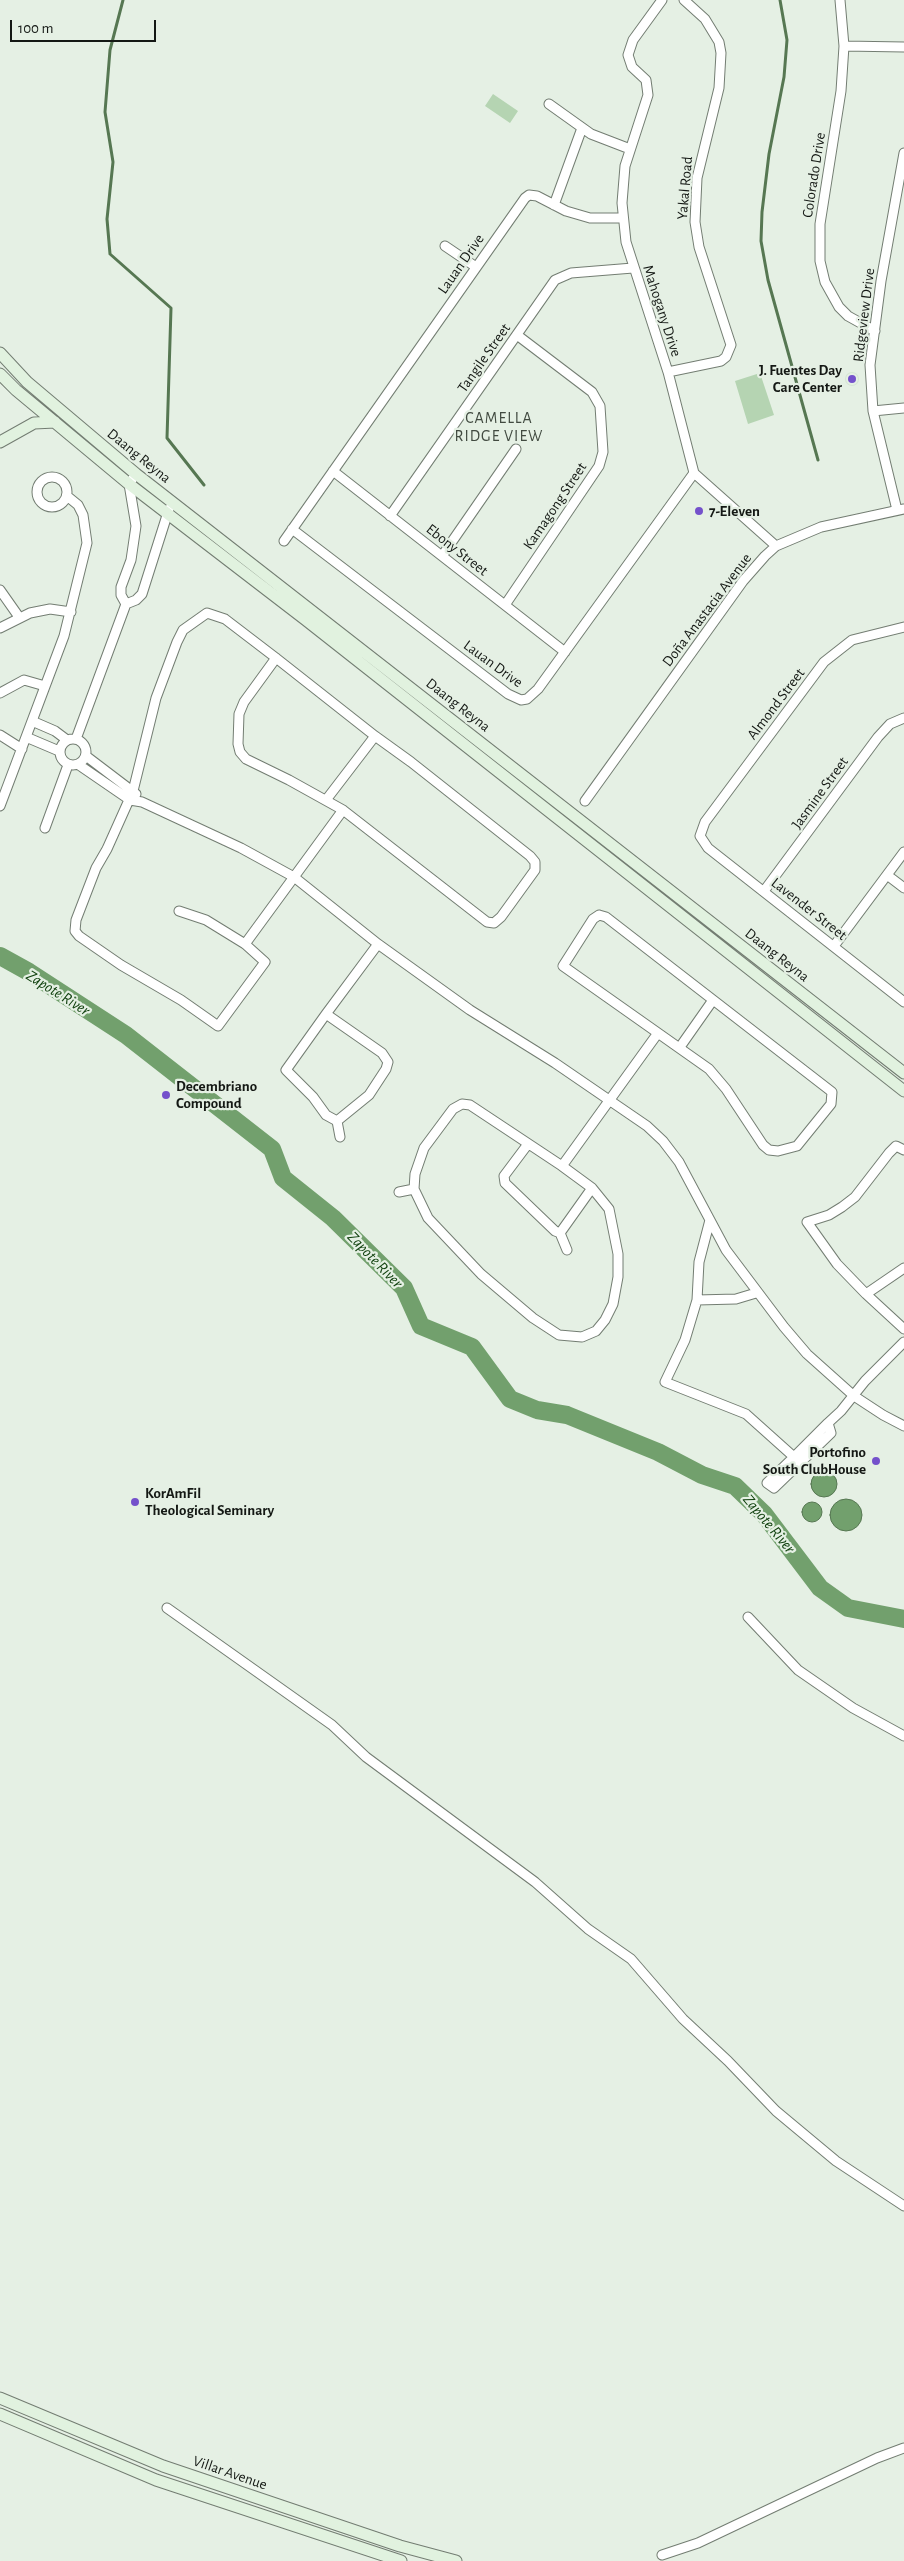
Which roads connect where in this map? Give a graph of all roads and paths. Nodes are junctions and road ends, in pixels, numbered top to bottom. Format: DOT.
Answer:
graph roads {
  1 [pos="662,0"];
  2 [pos="684,0"];
  3 [pos="840,0"];
  4 [pos="844,46"];
  5 [pos="904,47"];
  6 [pos="549,104"];
  7 [pos="582,128"];
  8 [pos="630,149"];
  9 [pos="904,153"];
  10 [pos="554,205"];
  11 [pos="623,218"];
  12 [pos="445,246"];
  13 [pos="476,267"];
  14 [pos="633,268"];
  15 [pos="874,331"];
  16 [pos="517,335"];
  17 [pos="0,353"];
  18 [pos="4,366"];
  19 [pos="668,372"];
  20 [pos="0,374"];
  21 [pos="904,408"];
  22 [pos="873,411"];
  23 [pos="55,422"];
  24 [pos="0,442"];
  25 [pos="516,449"];
  26 [pos="333,471"];
  27 [pos="694,473"];
  28 [pos="132,480"];
  29 [pos="67,496"];
  30 [pos="174,502"];
  31 [pos="900,510"];
  32 [pos="166,513"];
  33 [pos="390,516"];
  34 [pos="292,529"];
  35 [pos="284,540"];
  36 [pos="776,546"];
  37 [pos="442,556"];
  38 [pos="0,590"];
  39 [pos="126,604"];
  40 [pos="505,605"];
  41 [pos="71,612"];
  42 [pos="19,617"];
  43 [pos="904,627"];
  44 [pos="0,628"];
  45 [pos="565,652"];
  46 [pos="276,658"];
  47 [pos="45,686"];
  48 [pos="0,693"];
  49 [pos="904,718"];
  50 [pos="32,721"];
  51 [pos="0,735"];
  52 [pos="375,736"];
  53 [pos="26,737"];
  54 [pos="71,740"];
  55 [pos="22,749"];
  56 [pos="59,751"];
  57 [pos="86,756"];
  58 [pos="68,764"];
  59 [pos="79,764"];
  60 [pos="132,796"];
  61 [pos="326,800"];
  62 [pos="584,801"];
  63 [pos="0,804"];
  64 [pos="343,810"];
  65 [pos="579,819"];
  66 [pos="45,828"];
  67 [pos="570,830"];
  68 [pos="700,836"];
  69 [pos="904,852"];
  70 [pos="887,876"];
  71 [pos="294,877"];
  72 [pos="904,888"];
  73 [pos="764,891"];
  74 [pos="179,911"];
  75 [pos="245,944"];
  76 [pos="378,944"];
  77 [pos="834,946"];
  78 [pos="713,1000"];
  79 [pos="904,1002"];
  80 [pos="326,1014"];
  81 [pos="658,1033"];
  82 [pos="680,1047"];
  83 [pos="904,1073"];
  84 [pos="904,1091"];
  85 [pos="609,1099"];
  86 [pos="338,1121"];
  87 [pos="340,1137"];
  88 [pos="528,1144"];
  89 [pos="904,1150"];
  90 [pos="562,1166"];
  91 [pos="592,1188"];
  92 [pos="414,1189"];
  93 [pos="399,1192"];
  94 [pos="710,1220"];
  95 [pos="560,1233"];
  96 [pos="567,1250"];
  97 [pos="904,1268"];
  98 [pos="756,1292"];
  99 [pos="866,1294"];
  100 [pos="697,1300"];
  101 [pos="904,1329"];
  102 [pos="904,1342"];
  103 [pos="854,1396"];
  104 [pos="828,1423"];
  105 [pos="904,1426"];
  106 [pos="794,1457"];
  107 [pos="167,1608"];
  108 [pos="748,1617"];
  109 [pos="904,1736"];
  110 [pos="904,2206"];
  111 [pos="0,2398"];
  112 [pos="0,2414"];
  113 [pos="904,2448"];
  114 [pos="662,2554"];
  115 [pos="401,2561"];
  116 [pos="456,2561"];
  1 -- 8 [label="street, Mahogany Drive"];
  2 -- 19 [label="street, Yakal Road"];
  3 -- 4 [label="street, Colorado Drive"];
  4 -- 5 [label="street"];
  4 -- 15 [label="street, Colorado Drive"];
  6 -- 7 [label="street"];
  7 -- 8 [label="street"];
  7 -- 10 [label="street"];
  8 -- 11 [label="street, Mahogany Drive"];
  9 -- 15 [label="street, Ridgeview Drive"];
  10 -- 11 [label="street, Lauan Drive"];
  10 -- 13 [label="street, Lauan Drive"];
  11 -- 14 [label="street, Mahogany Drive"];
  12 -- 13 [label="street"];
  13 -- 26 [label="street, Lauan Drive"];
  14 -- 16 [label="street, Tangile Street"];
  14 -- 19 [label="street, Mahogany Drive"];
  15 -- 22 [label="street, Ridgeview Drive"];
  16 -- 33 [label="street, Tangile Street"];
  16 -- 40 [label="street, Kamagong Street"];
  17 -- 18 [label="main road, Daang Reyna"];
  18 -- 28 [label="main road, Daang Reyna"];
  19 -- 27 [label="street, Mahogany Drive"];
  20 -- 23 [label="main road, Daang Reyna"];
  21 -- 22 [label="street"];
  22 -- 31 [label="street, Ridgeview Drive"];
  23 -- 24 [label="main road"];
  23 -- 28 [label="main road, Daang Reyna"];
  25 -- 37 [label="street"];
  26 -- 33 [label="street, Ebony Street"];
  26 -- 34 [label="street, Lauan Drive"];
  27 -- 36 [label="street"];
  27 -- 45 [label="street, Lauan Drive"];
  28 -- 30 [label="main road, Daang Reyna"];
  28 -- 32 [label="main road, Daang Reyna"];
  28 -- 39 [label="street"];
  29 -- 41 [label="street"];
  30 -- 32 [label="street"];
  30 -- 65 [label="main road, Daang Reyna"];
  31 -- 36 [label="street, Doña Anastacia Avenue"];
  32 -- 39 [label="street"];
  32 -- 67 [label="main road, Daang Reyna"];
  33 -- 37 [label="street, Ebony Street"];
  34 -- 35 [label="street, Lauan Drive"];
  34 -- 45 [label="street, Lauan Drive"];
  36 -- 62 [label="street, Doña Anastacia Avenue"];
  37 -- 40 [label="street, Ebony Street"];
  38 -- 42 [label="street"];
  39 -- 54 [label="street"];
  40 -- 45 [label="street, Ebony Street"];
  41 -- 42 [label="street"];
  41 -- 47 [label="street"];
  42 -- 44 [label="street"];
  43 -- 68 [label="street, Almond Street"];
  46 -- 52 [label="street"];
  46 -- 60 [label="street"];
  46 -- 61 [label="street"];
  47 -- 48 [label="street"];
  47 -- 50 [label="street"];
  49 -- 73 [label="street, Jasmine Street"];
  50 -- 53 [label="street"];
  50 -- 54 [label="street"];
  51 -- 55 [label="street"];
  52 -- 61 [label="street"];
  52 -- 64 [label="street"];
  53 -- 55 [label="street"];
  53 -- 56 [label="street"];
  54 -- 56 [label="street"];
  54 -- 57 [label="street"];
  55 -- 63 [label="street"];
  56 -- 58 [label="street"];
  57 -- 59 [label="street"];
  57 -- 60 [label="street"];
  58 -- 59 [label="street"];
  58 -- 66 [label="street"];
  59 -- 60 [label="street"];
  60 -- 71 [label="street"];
  60 -- 75 [label="street"];
  61 -- 64 [label="street"];
  64 -- 71 [label="street"];
  65 -- 67 [label="main road"];
  65 -- 83 [label="main road, Daang Reyna"];
  67 -- 84 [label="main road, Daang Reyna"];
  68 -- 73 [label="street, Lavender Street"];
  69 -- 70 [label="street"];
  70 -- 72 [label="street"];
  70 -- 77 [label="street"];
  71 -- 75 [label="street"];
  71 -- 76 [label="street"];
  73 -- 77 [label="street, Lavender Street"];
  74 -- 75 [label="street"];
  76 -- 80 [label="street"];
  76 -- 85 [label="street"];
  77 -- 79 [label="street, Lavender Street"];
  78 -- 81 [label="street"];
  78 -- 82 [label="street"];
  78 -- 82 [label="street"];
  80 -- 86 [label="street"];
  80 -- 86 [label="street"];
  81 -- 82 [label="street"];
  81 -- 85 [label="street"];
  85 -- 90 [label="street"];
  85 -- 94 [label="street"];
  86 -- 87 [label="street"];
  88 -- 90 [label="street"];
  88 -- 92 [label="street"];
  88 -- 95 [label="street"];
  89 -- 99 [label="street"];
  90 -- 91 [label="street"];
  91 -- 92 [label="street"];
  91 -- 95 [label="street"];
  92 -- 93 [label="street"];
  94 -- 98 [label="street"];
  94 -- 100 [label="street"];
  95 -- 96 [label="street"];
  97 -- 99 [label="street"];
  98 -- 100 [label="street"];
  98 -- 103 [label="street"];
  99 -- 101 [label="street"];
  100 -- 106 [label="street"];
  102 -- 103 [label="street"];
  103 -- 104 [label="street"];
  103 -- 105 [label="street"];
  104 -- 106 [label="street"];
  104 -- 106 [label="street"];
  107 -- 110 [label="street"];
  108 -- 109 [label="street"];
  111 -- 116 [label="main road, Villar Avenue"];
  112 -- 115 [label="main road, Villar Avenue"];
  113 -- 114 [label="street"];
}
